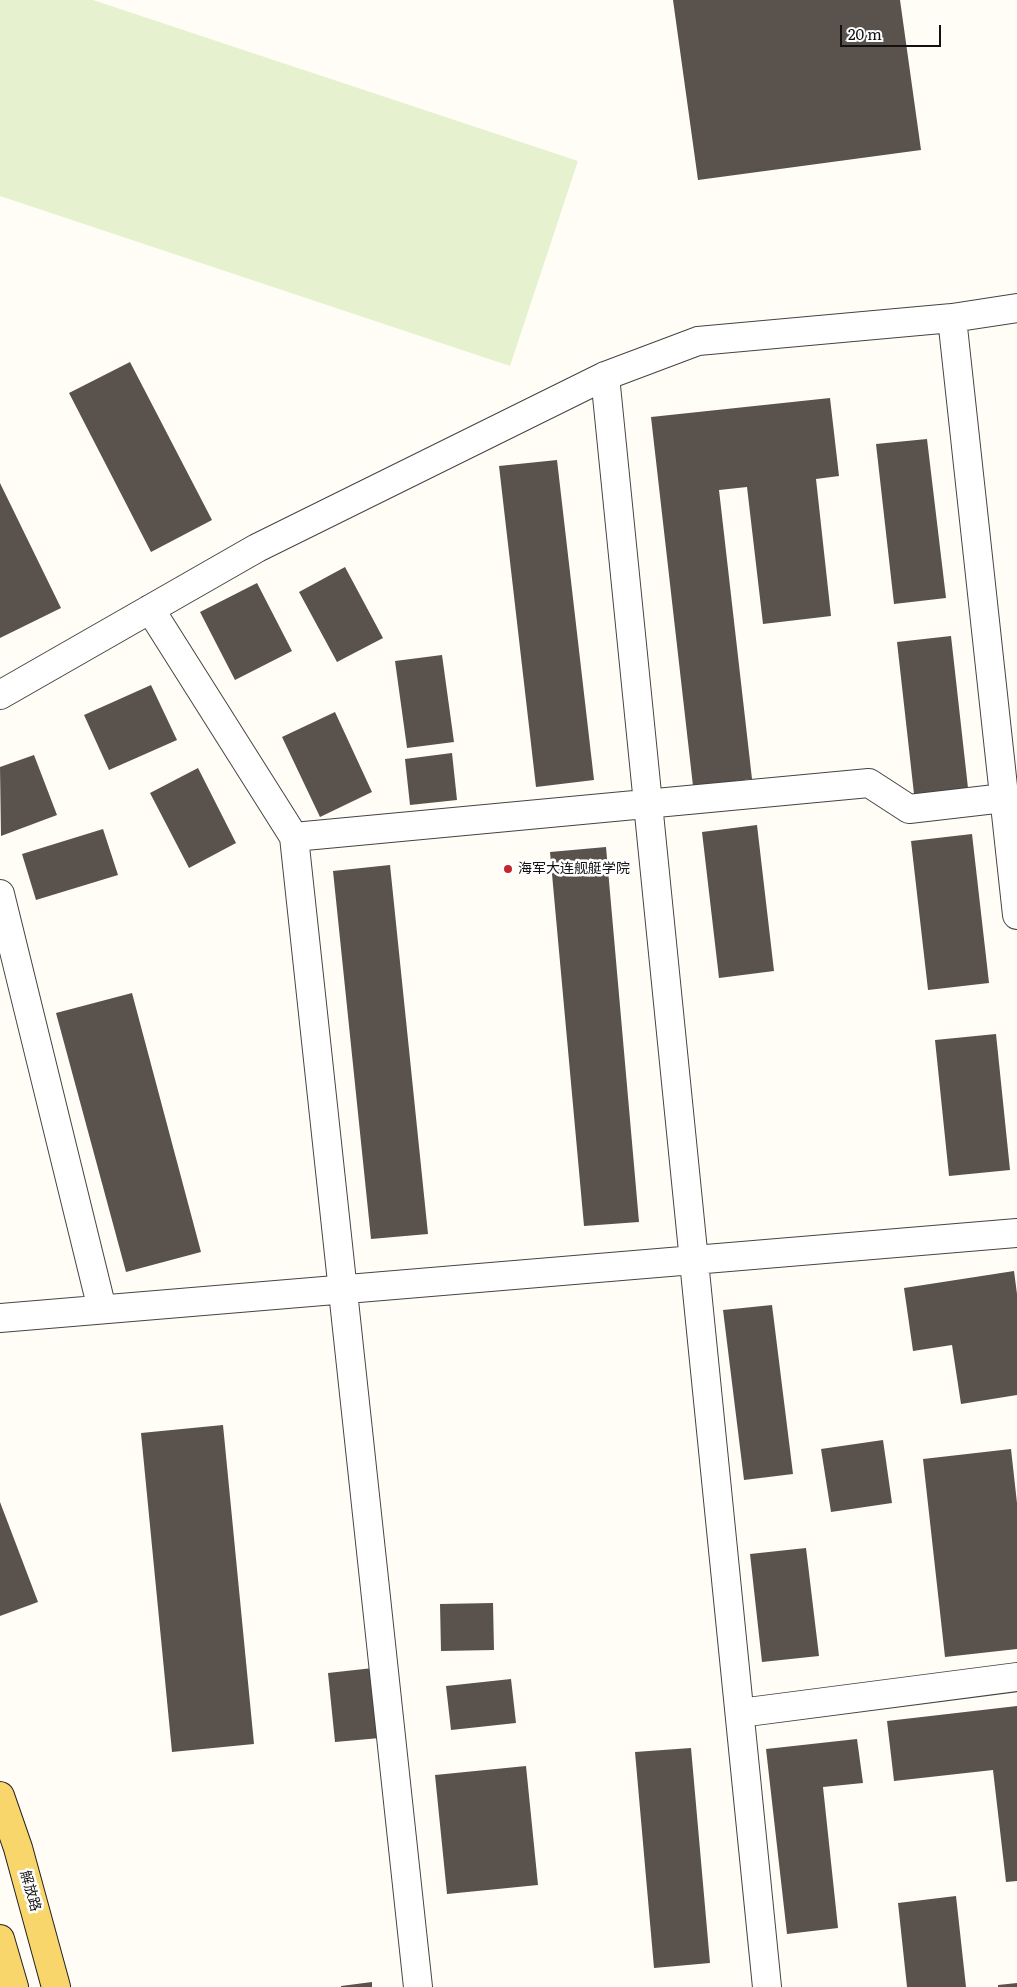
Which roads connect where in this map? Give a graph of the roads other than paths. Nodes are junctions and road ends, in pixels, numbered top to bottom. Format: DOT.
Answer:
graph roads {
  1 [pos="1013,308"];
  2 [pos="952,318"];
  3 [pos="605,376"];
  4 [pos="150,609"];
  5 [pos="0,695"];
  6 [pos="1004,798"];
  7 [pos="649,803"];
  8 [pos="294,837"];
  9 [pos="0,894"];
  10 [pos="1017,915"];
  11 [pos="1017,1233"];
  12 [pos="695,1260"];
  13 [pos="343,1289"];
  14 [pos="102,1309"];
  15 [pos="0,1318"];
  16 [pos="1017,1677"];
  17 [pos="740,1713"];
  18 [pos="0,1796"];
  19 [pos="0,1939"];
  20 [pos="14,1987"];
  21 [pos="56,1987"];
  22 [pos="418,1987"];
  23 [pos="767,1987"];
  1 -- 2 [label="street"];
  2 -- 3 [label="street"];
  2 -- 6 [label="street"];
  3 -- 4 [label="street"];
  3 -- 7 [label="street"];
  4 -- 5 [label="street"];
  4 -- 8 [label="street"];
  6 -- 7 [label="street"];
  6 -- 10 [label="street"];
  7 -- 8 [label="street"];
  7 -- 12 [label="street"];
  8 -- 13 [label="street"];
  9 -- 14 [label="street"];
  11 -- 12 [label="street"];
  12 -- 13 [label="street"];
  12 -- 17 [label="street"];
  13 -- 14 [label="street"];
  13 -- 22 [label="street"];
  14 -- 15 [label="street"];
  16 -- 17 [label="street"];
  17 -- 23 [label="street"];
  18 -- 21 [label="main road, 解放路"];
  19 -- 20 [label="main road"];
}
